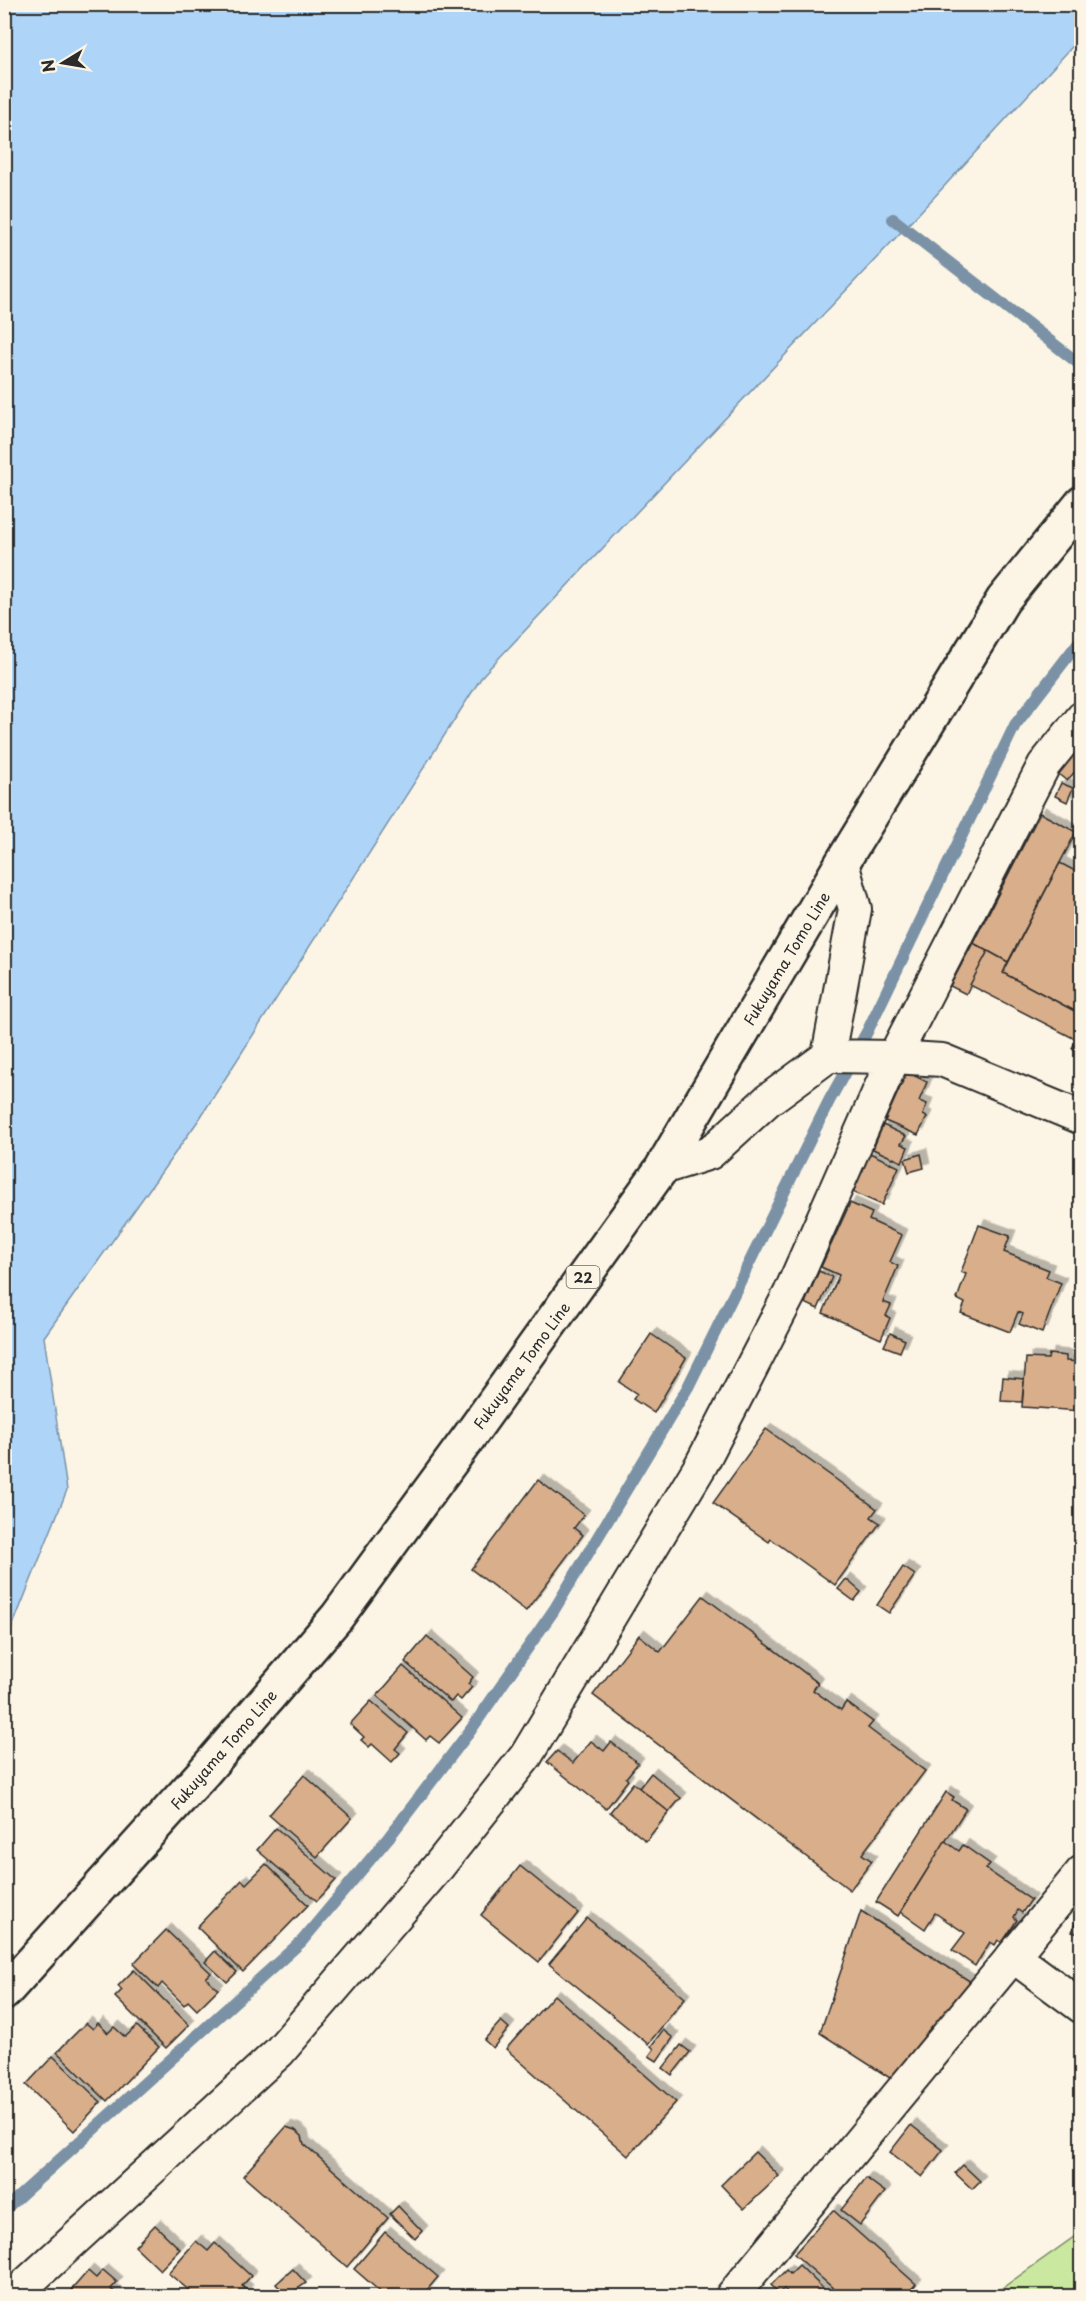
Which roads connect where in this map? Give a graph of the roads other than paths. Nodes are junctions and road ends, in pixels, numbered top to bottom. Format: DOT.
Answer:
graph roads {
  1 [pos="1082,503"];
  2 [pos="1082,718"];
  3 [pos="842,863"];
  4 [pos="836,1056"];
  5 [pos="889,1057"];
  6 [pos="1082,1118"];
  7 [pos="662,1168"];
  8 [pos="1082,1872"];
  9 [pos="1013,1956"];
  10 [pos="4,1993"];
  11 [pos="1082,2007"];
  12 [pos="13,2296"];
  13 [pos="732,2296"];
  1 -- 3 [label="main road, Fukuyama Tomo Line / 22"];
  2 -- 5 [label="street"];
  3 -- 4 [label="street"];
  3 -- 7 [label="main road, Fukuyama Tomo Line / 22"];
  4 -- 5 [label="street"];
  4 -- 7 [label="street"];
  5 -- 6 [label="street"];
  5 -- 12 [label="street"];
  7 -- 10 [label="main road, Fukuyama Tomo Line / 22"];
  8 -- 9 [label="street"];
  9 -- 11 [label="street"];
  9 -- 13 [label="street"];
}
